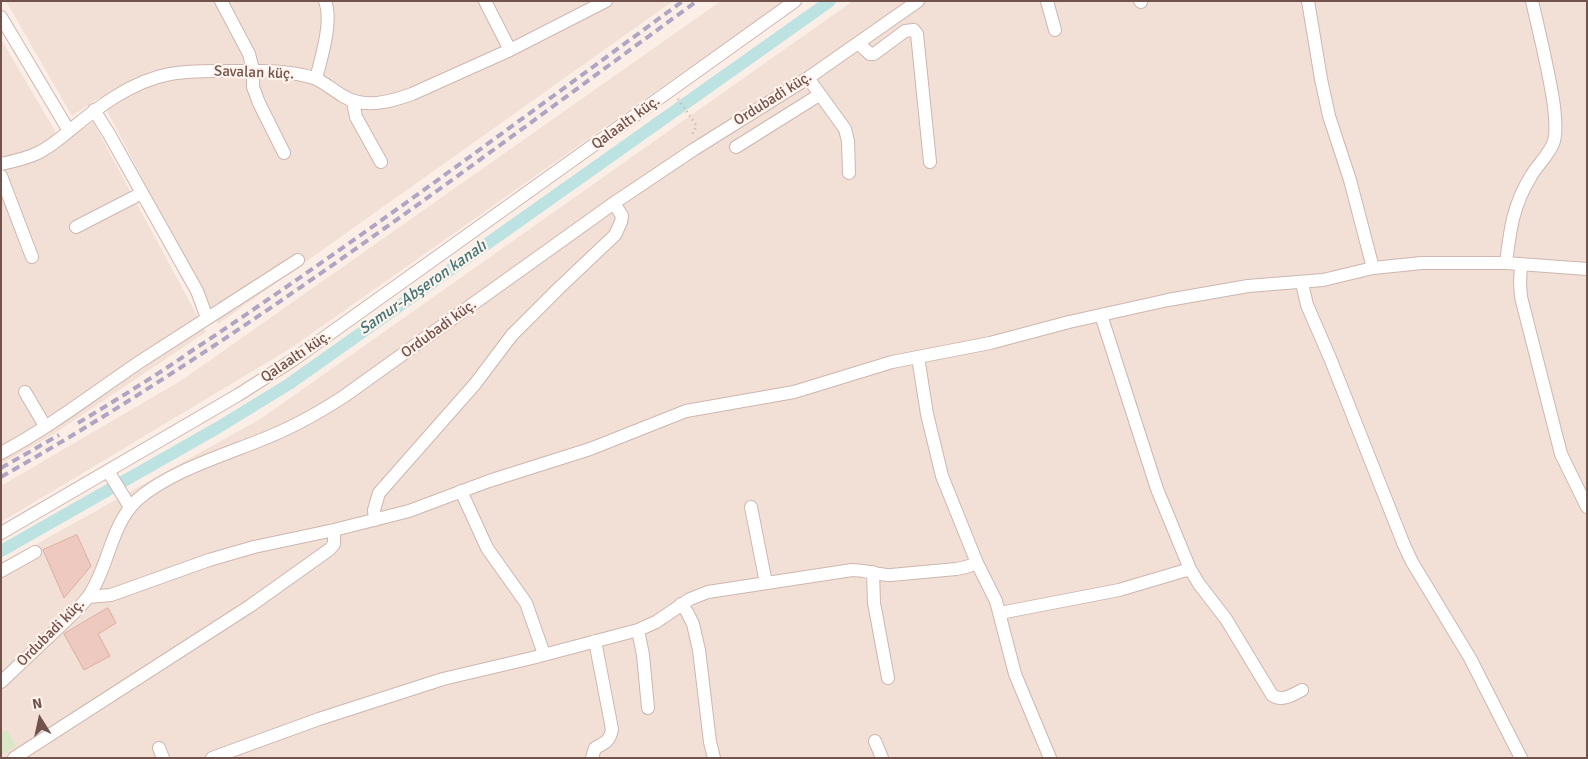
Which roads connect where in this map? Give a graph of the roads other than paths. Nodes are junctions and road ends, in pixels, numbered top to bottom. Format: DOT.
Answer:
graph roads {
  1 [pos="221,1"];
  2 [pos="325,1"];
  3 [pos="485,1"];
  4 [pos="606,1"];
  5 [pos="795,1"];
  6 [pos="918,1"];
  7 [pos="1047,1"];
  8 [pos="1308,1"];
  9 [pos="1532,1"];
  10 [pos="1,17"];
  11 [pos="1055,30"];
  12 [pos="858,43"];
  13 [pos="510,50"];
  14 [pos="253,70"];
  15 [pos="808,78"];
  16 [pos="316,79"];
  17 [pos="819,95"];
  18 [pos="353,102"];
  19 [pos="94,110"];
  20 [pos="69,131"];
  21 [pos="736,147"];
  22 [pos="284,153"];
  23 [pos="381,162"];
  24 [pos="930,162"];
  25 [pos="1,164"];
  26 [pos="849,173"];
  27 [pos="1,176"];
  28 [pos="142,193"];
  29 [pos="614,203"];
  30 [pos="76,227"];
  31 [pos="32,257"];
  32 [pos="298,260"];
  33 [pos="1506,263"];
  34 [pos="1522,265"];
  35 [pos="1373,268"];
  36 [pos="1587,269"];
  37 [pos="1302,283"];
  38 [pos="1100,315"];
  39 [pos="207,318"];
  40 [pos="918,357"];
  41 [pos="25,392"];
  42 [pos="45,426"];
  43 [pos="1,452"];
  44 [pos="108,471"];
  45 [pos="461,492"];
  46 [pos="130,507"];
  47 [pos="751,507"];
  48 [pos="1587,507"];
  49 [pos="375,520"];
  50 [pos="334,530"];
  51 [pos="1,533"];
  52 [pos="35,552"];
  53 [pos="978,562"];
  54 [pos="1190,569"];
  55 [pos="1,571"];
  56 [pos="873,572"];
  57 [pos="766,583"];
  58 [pos="88,597"];
  59 [pos="681,604"];
  60 [pos="1000,613"];
  61 [pos="638,630"];
  62 [pos="595,641"];
  63 [pos="544,654"];
  64 [pos="888,678"];
  65 [pos="1,682"];
  66 [pos="1302,690"];
  67 [pos="648,708"];
  68 [pos="875,741"];
  69 [pos="14,758"];
  70 [pos="212,758"];
  71 [pos="592,758"];
  72 [pos="714,758"];
  73 [pos="882,758"];
  74 [pos="1050,758"];
  75 [pos="1521,758"];
  1 -- 14 [label="street"];
  2 -- 16 [label="street"];
  3 -- 13 [label="street"];
  4 -- 13 [label="street"];
  5 -- 44 [label="street, Qalaaltı küç."];
  6 -- 12 [label="street, Ordubadi küç."];
  7 -- 11 [label="street"];
  8 -- 35 [label="street"];
  9 -- 33 [label="street"];
  10 -- 20 [label="street"];
  12 -- 15 [label="street, Ordubadi küç."];
  12 -- 24 [label="street"];
  13 -- 18 [label="street"];
  14 -- 16 [label="street, Savalan küç."];
  14 -- 19 [label="street, Savalan küç."];
  14 -- 22 [label="street"];
  15 -- 17 [label="street"];
  15 -- 29 [label="street, Ordubadi küç."];
  16 -- 18 [label="street, Savalan küç."];
  17 -- 21 [label="street"];
  17 -- 26 [label="street"];
  18 -- 23 [label="street"];
  19 -- 20 [label="street, Savalan küç."];
  19 -- 28 [label="street"];
  20 -- 25 [label="street, Savalan küç."];
  27 -- 31 [label="street"];
  28 -- 30 [label="street"];
  28 -- 39 [label="street"];
  29 -- 46 [label="street, Ordubadi küç."];
  29 -- 49 [label="street"];
  32 -- 39 [label="street"];
  33 -- 34 [label="street"];
  33 -- 35 [label="street"];
  34 -- 36 [label="street"];
  34 -- 48 [label="street"];
  35 -- 37 [label="street"];
  37 -- 38 [label="street"];
  37 -- 75 [label="street"];
  38 -- 40 [label="street"];
  38 -- 54 [label="street"];
  39 -- 42 [label="street"];
  40 -- 45 [label="street"];
  40 -- 53 [label="street"];
  41 -- 42 [label="street"];
  42 -- 43 [label="street"];
  44 -- 46 [label="street"];
  44 -- 51 [label="street, Qalaaltı küç."];
  45 -- 49 [label="street"];
  45 -- 63 [label="street"];
  46 -- 58 [label="street, Ordubadi küç."];
  47 -- 57 [label="street"];
  49 -- 50 [label="street"];
  50 -- 58 [label="street"];
  50 -- 69 [label="street"];
  52 -- 55 [label="street"];
  53 -- 56 [label="street"];
  53 -- 60 [label="street"];
  54 -- 60 [label="street"];
  54 -- 66 [label="street"];
  56 -- 57 [label="street"];
  56 -- 64 [label="street"];
  57 -- 59 [label="street"];
  58 -- 65 [label="street, Ordubadi küç."];
  59 -- 61 [label="street"];
  59 -- 72 [label="street"];
  60 -- 74 [label="street"];
  61 -- 62 [label="street"];
  61 -- 67 [label="street"];
  62 -- 63 [label="street"];
  62 -- 71 [label="street"];
  63 -- 70 [label="street"];
  68 -- 73 [label="street"];
}
